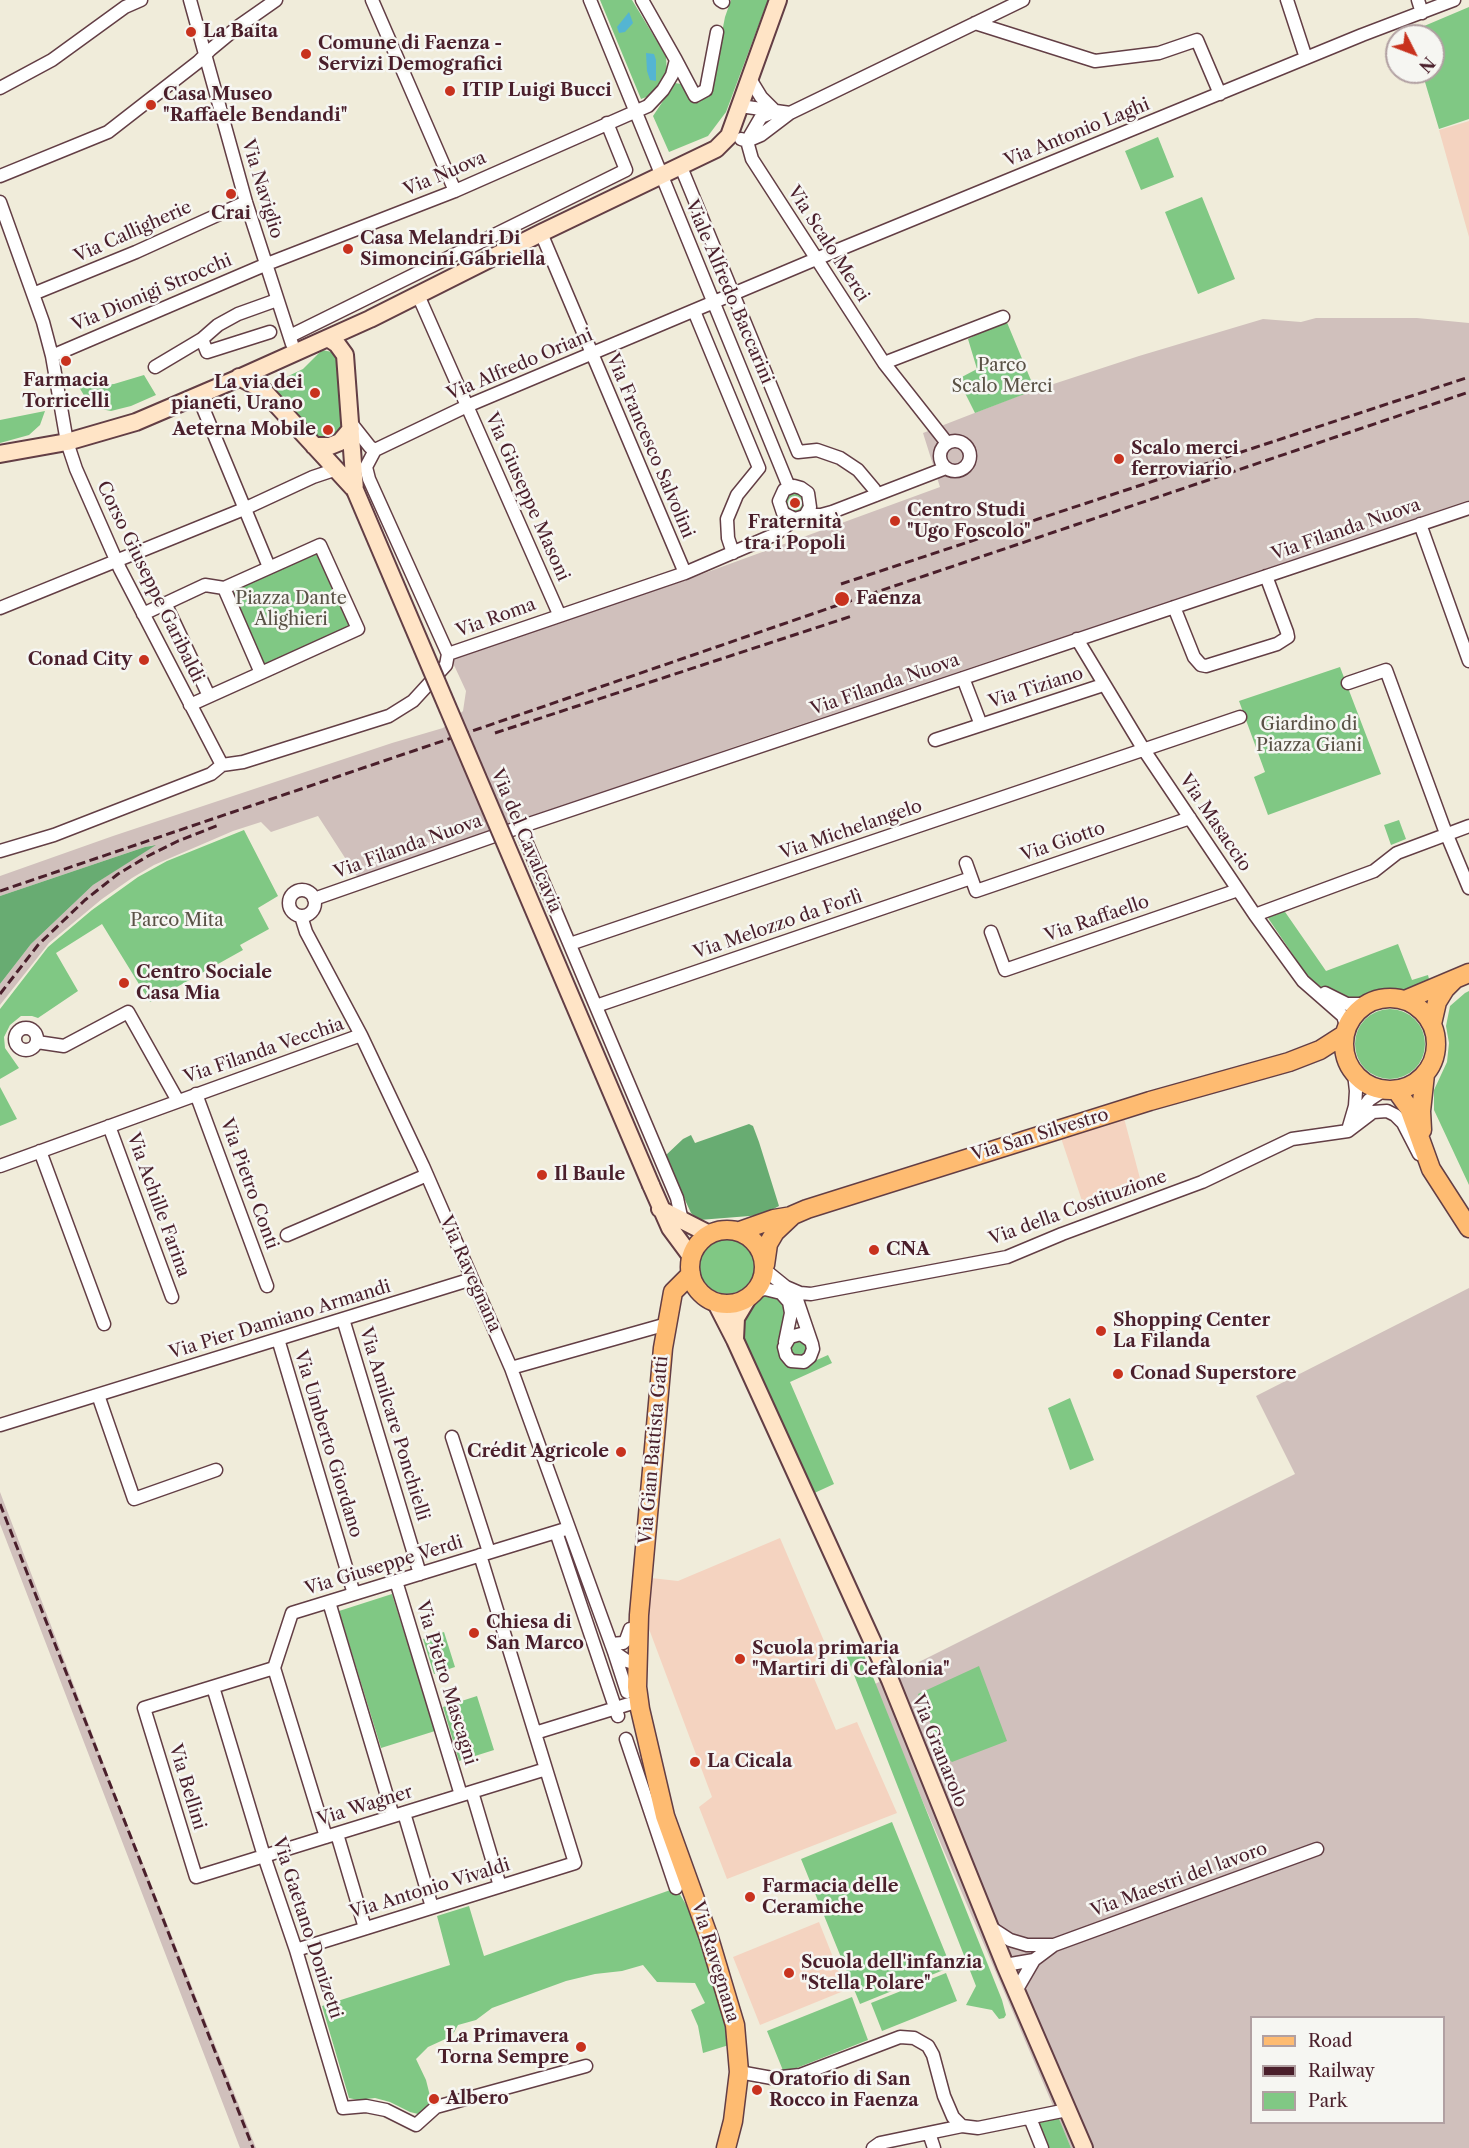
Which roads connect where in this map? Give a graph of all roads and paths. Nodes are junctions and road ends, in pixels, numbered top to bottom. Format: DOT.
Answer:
graph roads {
  1 [pos="141,0"];
  2 [pos="189,0"];
  3 [pos="276,0"];
  4 [pos="372,0"];
  5 [pos="590,0"];
  6 [pos="642,0"];
  7 [pos="778,0"];
  8 [pos="1023,0"];
  9 [pos="1287,0"];
  10 [pos="1418,0"];
  11 [pos="1454,0"];
  12 [pos="1422,13"];
  13 [pos="975,23"];
  14 [pos="717,32"];
  15 [pos="205,55"];
  16 [pos="1306,58"];
  17 [pos="676,60"];
  18 [pos="750,79"];
  19 [pos="0,88"];
  20 [pos="1220,94"];
  21 [pos="740,106"];
  22 [pos="635,111"];
  23 [pos="775,111"];
  24 [pos="790,113"];
  25 [pos="607,123"];
  26 [pos="729,136"];
  27 [pos="747,141"];
  28 [pos="681,167"];
  29 [pos="0,176"];
  30 [pos="661,176"];
  31 [pos="455,191"];
  32 [pos="0,202"];
  33 [pos="246,202"];
  34 [pos="541,233"];
  35 [pos="478,244"];
  36 [pos="816,259"];
  37 [pos="486,262"];
  38 [pos="267,264"];
  39 [pos="380,292"];
  40 [pos="33,294"];
  41 [pos="734,294"];
  42 [pos="418,295"];
  43 [pos="277,300"];
  44 [pos="715,302"];
  45 [pos="388,309"];
  46 [pos="694,310"];
  47 [pos="1002,317"];
  48 [pos="370,319"];
  49 [pos="270,332"];
  50 [pos="290,336"];
  51 [pos="202,339"];
  52 [pos="322,341"];
  53 [pos="296,353"];
  54 [pos="591,354"];
  55 [pos="345,355"];
  56 [pos="52,356"];
  57 [pos="884,363"];
  58 [pos="155,367"];
  59 [pos="239,377"];
  60 [pos="198,396"];
  61 [pos="269,398"];
  62 [pos="467,406"];
  63 [pos="351,426"];
  64 [pos="67,442"];
  65 [pos="947,443"];
  66 [pos="314,446"];
  67 [pos="375,450"];
  68 [pos="0,454"];
  69 [pos="946,468"];
  70 [pos="337,469"];
  71 [pos="789,488"];
  72 [pos="355,490"];
  73 [pos="876,495"];
  74 [pos="1469,508"];
  75 [pos="244,509"];
  76 [pos="808,512"];
  77 [pos="795,519"];
  78 [pos="1420,524"];
  79 [pos="734,553"];
  80 [pos="116,561"];
  81 [pos="270,567"];
  82 [pos="685,573"];
  83 [pos="1266,576"];
  84 [pos="224,588"];
  85 [pos="165,603"];
  86 [pos="1174,607"];
  87 [pos="0,608"];
  88 [pos="142,614"];
  89 [pos="559,614"];
  90 [pos="1077,639"];
  91 [pos="1466,642"];
  92 [pos="448,654"];
  93 [pos="1469,661"];
  94 [pos="261,673"];
  95 [pos="963,678"];
  96 [pos="1348,683"];
  97 [pos="1103,685"];
  98 [pos="209,696"];
  99 [pos="190,705"];
  100 [pos="1240,717"];
  101 [pos="981,725"];
  102 [pos="935,740"];
  103 [pos="1144,750"];
  104 [pos="222,765"];
  105 [pos="1190,818"];
  106 [pos="520,826"];
  107 [pos="1469,826"];
  108 [pos="1447,834"];
  109 [pos="0,851"];
  110 [pos="966,863"];
  111 [pos="971,878"];
  112 [pos="1469,888"];
  113 [pos="1238,890"];
  114 [pos="315,899"];
  115 [pos="1255,915"];
  116 [pos="301,916"];
  117 [pos="991,932"];
  118 [pos="570,944"];
  119 [pos="1463,975"];
  120 [pos="1303,981"];
  121 [pos="1405,1000"];
  122 [pos="1368,1004"];
  123 [pos="596,1006"];
  124 [pos="1432,1024"];
  125 [pos="1346,1031"];
  126 [pos="361,1035"];
  127 [pos="37,1042"];
  128 [pos="1289,1062"];
  129 [pos="1351,1068"];
  130 [pos="1425,1074"];
  131 [pos="1390,1090"];
  132 [pos="196,1094"];
  133 [pos="178,1101"];
  134 [pos="110,1126"];
  135 [pos="1348,1131"];
  136 [pos="1422,1144"];
  137 [pos="40,1151"];
  138 [pos="0,1166"];
  139 [pos="1431,1169"];
  140 [pos="427,1175"];
  141 [pos="660,1208"];
  142 [pos="793,1215"];
  143 [pos="682,1221"];
  144 [pos="1469,1228"];
  145 [pos="740,1231"];
  146 [pos="709,1234"];
  147 [pos="287,1236"];
  148 [pos="690,1255"];
  149 [pos="765,1267"];
  150 [pos="691,1274"];
  151 [pos="472,1279"];
  152 [pos="267,1286"];
  153 [pos="786,1287"];
  154 [pos="811,1294"];
  155 [pos="172,1297"];
  156 [pos="749,1297"];
  157 [pos="712,1301"];
  158 [pos="801,1311"];
  159 [pos="343,1319"];
  160 [pos="104,1324"];
  161 [pos="667,1324"];
  162 [pos="278,1339"];
  163 [pos="735,1340"];
  164 [pos="811,1341"];
  165 [pos="785,1343"];
  166 [pos="511,1368"];
  167 [pos="98,1395"];
  168 [pos="0,1425"];
  169 [pos="452,1437"];
  170 [pos="216,1470"];
  171 [pos="569,1528"];
  172 [pos="556,1532"];
  173 [pos="485,1554"];
  174 [pos="420,1574"];
  175 [pos="643,1577"];
  176 [pos="396,1581"];
  177 [pos="354,1594"];
  178 [pos="329,1602"];
  179 [pos="622,1655"];
  180 [pos="274,1668"];
  181 [pos="213,1687"];
  182 [pos="622,1705"];
  183 [pos="535,1733"];
  184 [pos="626,1739"];
  185 [pos="546,1769"];
  186 [pos="467,1794"];
  187 [pos="660,1795"];
  188 [pos="399,1815"];
  189 [pos="659,1818"];
  190 [pos="331,1835"];
  191 [pos="1317,1849"];
  192 [pos="264,1856"];
  193 [pos="196,1877"];
  194 [pos="500,1886"];
  195 [pos="676,1888"];
  196 [pos="432,1907"];
  197 [pos="990,1927"];
  198 [pos="365,1928"];
  199 [pos="1027,1945"];
  200 [pos="1053,1945"];
  201 [pos="296,1950"];
  202 [pos="1034,1960"];
  203 [pos="1005,1965"];
  204 [pos="1016,1991"];
  205 [pos="586,2066"];
  206 [pos="739,2072"];
  207 [pos="1067,2110"];
  208 [pos="1030,2118"];
  209 [pos="962,2126"];
  210 [pos="929,2133"];
  211 [pos="726,2148"];
  212 [pos="873,2148"];
  213 [pos="934,2148"];
  214 [pos="1042,2148"];
  215 [pos="1084,2148"];
  1 -- 19 [label="street"];
  2 -- 15 [label="street, Via Naviglio"];
  3 -- 15 [label="street"];
  4 -- 31 [label="street"];
  5 -- 22 [label="street, Viale Alfredo Baccarini"];
  6 -- 17 [label="street"];
  7 -- 18 [label="main road"];
  8 -- 13 [label="street"];
  9 -- 16 [label="street"];
  10 -- 12 [label="street"];
  11 -- 12 [label="street, Via Antonio Laghi"];
  12 -- 16 [label="street, Via Antonio Laghi"];
  13 -- 20 [label="street"];
  13 -- 24 [label="street"];
  14 -- 17 [label="street"];
  15 -- 29 [label="street"];
  15 -- 33 [label="street, Via Naviglio"];
  16 -- 20 [label="street, Via Antonio Laghi"];
  17 -- 22 [label="street"];
  18 -- 21 [label="main road"];
  18 -- 23 [label="street"];
  20 -- 36 [label="street, Via Antonio Laghi"];
  21 -- 23 [label="street"];
  21 -- 26 [label="main road"];
  22 -- 25 [label="street, Via Nuova"];
  22 -- 30 [label="street, Viale Alfredo Baccarini"];
  23 -- 24 [label="street"];
  23 -- 27 [label="street"];
  24 -- 27 [label="street"];
  25 -- 31 [label="street, Via Nuova"];
  25 -- 35 [label="street"];
  26 -- 27 [label="street"];
  26 -- 28 [label="main road"];
  27 -- 36 [label="street, Via Scalo Merci"];
  28 -- 30 [label="main road"];
  28 -- 41 [label="street, Viale Alfredo Baccarini"];
  30 -- 34 [label="main road"];
  30 -- 44 [label="street, Viale Alfredo Baccarini"];
  31 -- 38 [label="street, Via Nuova"];
  32 -- 40 [label="street, Corso Giuseppe Garibaldi"];
  33 -- 38 [label="street, Via Naviglio"];
  33 -- 40 [label="street, Via Calligherie"];
  34 -- 37 [label="main road"];
  34 -- 54 [label="street, Via Francesco Salvolini"];
  35 -- 37 [label="street"];
  35 -- 39 [label="street"];
  36 -- 41 [label="street, Via Antonio Laghi"];
  36 -- 57 [label="street, Via Scalo Merci"];
  37 -- 42 [label="main road"];
  38 -- 43 [label="street, Via Naviglio"];
  38 -- 56 [label="street, Via Dionigi Strocchi"];
  39 -- 45 [label="street"];
  39 -- 50 [label="street"];
  40 -- 56 [label="street, Corso Giuseppe Garibaldi"];
  41 -- 44 [label="street, Via Antonio Laghi"];
  41 -- 73 [label="street, Viale Alfredo Baccarini"];
  42 -- 45 [label="main road"];
  42 -- 62 [label="street, Via Giuseppe Masoni"];
  43 -- 50 [label="street, Via Naviglio"];
  43 -- 51 [label="street"];
  44 -- 46 [label="street, Via Alfredo Oriani"];
  44 -- 71 [label="street, Viale Alfredo Baccarini"];
  45 -- 48 [label="main road"];
  46 -- 54 [label="street, Via Alfredo Oriani"];
  46 -- 79 [label="street"];
  47 -- 57 [label="street"];
  48 -- 52 [label="main road"];
  48 -- 55 [label="main road"];
  49 -- 51 [label="street"];
  50 -- 53 [label="street, Via Naviglio"];
  51 -- 58 [label="street"];
  52 -- 53 [label="main road"];
  52 -- 55 [label="main road"];
  52 -- 61 [label="main road"];
  53 -- 59 [label="main road"];
  54 -- 62 [label="street, Via Alfredo Oriani"];
  54 -- 82 [label="street, Via Francesco Salvolini"];
  55 -- 63 [label="main road, Via del Cavalcavia"];
  56 -- 64 [label="street, Corso Giuseppe Garibaldi"];
  57 -- 65 [label="street, Via Scalo Merci"];
  59 -- 60 [label="main road"];
  59 -- 61 [label="main road, Via del Cavalcavia"];
  60 -- 64 [label="main road"];
  60 -- 75 [label="street"];
  61 -- 66 [label="main road, Via del Cavalcavia"];
  62 -- 67 [label="street, Via Alfredo Oriani"];
  62 -- 89 [label="street, Via Giuseppe Masoni"];
  63 -- 66 [label="main road"];
  63 -- 67 [label="street"];
  63 -- 72 [label="main road, Via del Cavalcavia"];
  64 -- 68 [label="main road"];
  64 -- 80 [label="street, Corso Giuseppe Garibaldi"];
  65 -- 69 [label="street"];
  65 -- 69 [label="street"];
  66 -- 70 [label="main road, Via del Cavalcavia"];
  67 -- 92 [label="street, Via Roma"];
  69 -- 73 [label="street"];
  70 -- 72 [label="main road, Via del Cavalcavia"];
  70 -- 75 [label="street"];
  71 -- 76 [label="street"];
  71 -- 77 [label="street"];
  72 -- 141 [label="main road, Via del Cavalcavia, bridge"];
  73 -- 76 [label="street"];
  74 -- 78 [label="street, Via Filanda Nuova"];
  75 -- 80 [label="street"];
  75 -- 81 [label="street"];
  76 -- 77 [label="street"];
  77 -- 79 [label="street, Via Roma"];
  78 -- 83 [label="street, Via Filanda Nuova"];
  78 -- 91 [label="street"];
  79 -- 82 [label="street, Via Roma"];
  80 -- 87 [label="street"];
  80 -- 88 [label="street, Corso Giuseppe Garibaldi"];
  81 -- 84 [label="street"];
  81 -- 94 [label="street"];
  82 -- 89 [label="street, Via Roma"];
  83 -- 86 [label="street, Via Filanda Nuova"];
  83 -- 86 [label="street"];
  84 -- 85 [label="street"];
  84 -- 94 [label="street"];
  85 -- 88 [label="street"];
  85 -- 98 [label="street, Corso Giuseppe Garibaldi"];
  86 -- 90 [label="street, Via Filanda Nuova"];
  88 -- 99 [label="street, Corso Giuseppe Garibaldi"];
  89 -- 92 [label="street, Via Roma"];
  90 -- 95 [label="street, Via Filanda Nuova"];
  90 -- 97 [label="street, Via Masaccio"];
  91 -- 93 [label="street"];
  92 -- 104 [label="street"];
  94 -- 98 [label="street"];
  95 -- 101 [label="street, Via Tiziano"];
  95 -- 106 [label="street, Via Filanda Nuova"];
  96 -- 108 [label="street"];
  97 -- 101 [label="street, Via Tiziano"];
  97 -- 103 [label="street, Via Masaccio"];
  98 -- 99 [label="street"];
  99 -- 104 [label="street, Corso Giuseppe Garibaldi"];
  100 -- 103 [label="street"];
  101 -- 102 [label="street, Via Tiziano"];
  103 -- 105 [label="street, Via Masaccio"];
  103 -- 118 [label="street, Via Michelangelo"];
  104 -- 109 [label="street"];
  105 -- 111 [label="street, Via Giotto"];
  105 -- 113 [label="street, Via Masaccio"];
  106 -- 114 [label="street, Via Filanda Nuova"];
  106 -- 118 [label="street, Via del Cavalcavia"];
  107 -- 108 [label="street"];
  108 -- 112 [label="street"];
  108 -- 115 [label="street"];
  110 -- 111 [label="street"];
  111 -- 123 [label="street, Via Melozzo da Forlì"];
  113 -- 115 [label="street, Via Masaccio"];
  113 -- 117 [label="street, Via Raffaello"];
  114 -- 116 [label="street"];
  114 -- 116 [label="street, Via Ravegnana"];
  115 -- 120 [label="street, Via Masaccio"];
  116 -- 126 [label="street, Via Ravegnana"];
  118 -- 123 [label="street, Via del Cavalcavia"];
  119 -- 121 [label="main road"];
  119 -- 124 [label="main road"];
  120 -- 122 [label="street, Via Masaccio"];
  120 -- 125 [label="street, Via Masaccio"];
  121 -- 122 [label="main road"];
  121 -- 124 [label="main road"];
  122 -- 125 [label="main road"];
  123 -- 143 [label="street, Via del Cavalcavia"];
  124 -- 130 [label="main road"];
  125 -- 128 [label="main road, Via San Silvestro"];
  125 -- 129 [label="main road"];
  126 -- 132 [label="street, Via Filanda Vecchia"];
  126 -- 140 [label="street, Via Ravegnana"];
  127 -- 133 [label="street, Via Filanda Vecchia"];
  128 -- 129 [label="main road, Via San Silvestro"];
  128 -- 142 [label="main road, Via San Silvestro"];
  129 -- 131 [label="main road"];
  129 -- 135 [label="street"];
  130 -- 131 [label="main road"];
  130 -- 136 [label="main road"];
  131 -- 135 [label="street"];
  131 -- 136 [label="main road"];
  132 -- 133 [label="street, Via Filanda Vecchia"];
  132 -- 152 [label="street, Via Pietro Conti"];
  133 -- 134 [label="street, Via Filanda Vecchia"];
  134 -- 137 [label="street, Via Filanda Vecchia"];
  134 -- 155 [label="street, Via Achille Farina"];
  135 -- 139 [label="street, Via della Costituzione"];
  135 -- 154 [label="street, Via della Costituzione"];
  136 -- 139 [label="main road"];
  137 -- 138 [label="street, Via Filanda Vecchia"];
  137 -- 160 [label="street"];
  139 -- 144 [label="main road"];
  140 -- 147 [label="street"];
  140 -- 151 [label="street, Via Ravegnana"];
  141 -- 143 [label="main road"];
  141 -- 148 [label="main road, Via del Cavalcavia"];
  142 -- 145 [label="main road, Via San Silvestro"];
  142 -- 149 [label="main road, Via San Silvestro"];
  143 -- 146 [label="main road"];
  145 -- 146 [label="main road"];
  145 -- 149 [label="main road"];
  146 -- 148 [label="main road"];
  148 -- 150 [label="main road"];
  149 -- 153 [label="street, Via della Costituzione"];
  149 -- 156 [label="main road"];
  150 -- 157 [label="main road"];
  150 -- 161 [label="main road, Via Gian Battista Gatti"];
  151 -- 159 [label="street, Via Pier Damiano Armandi"];
  151 -- 166 [label="street, Via Ravegnana"];
  153 -- 154 [label="street, Via della Costituzione"];
  153 -- 158 [label="street, Via della Costituzione"];
  154 -- 158 [label="street"];
  156 -- 157 [label="main road"];
  156 -- 163 [label="main road"];
  156 -- 165 [label="street"];
  157 -- 161 [label="main road"];
  157 -- 163 [label="main road, Via Granarolo"];
  158 -- 164 [label="street, Via della Costituzione"];
  159 -- 162 [label="street, Via Pier Damiano Armandi"];
  159 -- 174 [label="street, Via Amilcare Ponchielli"];
  161 -- 166 [label="street"];
  161 -- 175 [label="main road, Via Gian Battista Gatti"];
  162 -- 167 [label="street, Via Pier Damiano Armandi"];
  162 -- 177 [label="street, Via Umberto Giordano"];
  163 -- 197 [label="main road, Via Granarolo"];
  164 -- 165 [label="street"];
  164 -- 165 [label="street"];
  166 -- 171 [label="street, Via Ravegnana"];
  167 -- 168 [label="street, Via Pier Damiano Armandi"];
  167 -- 170 [label="street"];
  169 -- 173 [label="street"];
  171 -- 172 [label="street, Via Giuseppe Verdi"];
  171 -- 179 [label="street, Via Ravegnana"];
  172 -- 173 [label="street, Via Giuseppe Verdi"];
  172 -- 182 [label="street, Via Ravegnana"];
  173 -- 174 [label="street, Via Giuseppe Verdi"];
  173 -- 183 [label="street"];
  174 -- 176 [label="street, Via Giuseppe Verdi"];
  175 -- 179 [label="main road, Via Gian Battista Gatti"];
  175 -- 179 [label="main road, Via Gian Battista Gatti"];
  176 -- 177 [label="street, Via Giuseppe Verdi"];
  176 -- 186 [label="street, Via Pietro Mascagni"];
  177 -- 178 [label="street, Via Giuseppe Verdi"];
  178 -- 180 [label="street, Via Giuseppe Verdi"];
  178 -- 188 [label="street"];
  179 -- 182 [label="main road, Via Ravegnana"];
  179 -- 187 [label="main road, Via Ravegnana"];
  180 -- 181 [label="street"];
  180 -- 190 [label="street"];
  181 -- 192 [label="street, Via Gaetano Donizetti"];
  181 -- 193 [label="street, Via Bellini"];
  182 -- 183 [label="street"];
  182 -- 187 [label="main road, Via Ravegnana"];
  183 -- 185 [label="street"];
  184 -- 189 [label="street, Via Ravegnana"];
  185 -- 186 [label="street, Via Wagner"];
  185 -- 194 [label="street, Via Antonio Vivaldi"];
  186 -- 188 [label="street, Via Wagner"];
  186 -- 194 [label="street, Via Pietro Mascagni"];
  187 -- 189 [label="main road, Via Ravegnana"];
  188 -- 190 [label="street, Via Wagner"];
  188 -- 196 [label="street"];
  189 -- 195 [label="street, Via Ravegnana"];
  189 -- 206 [label="main road, Via Ravegnana"];
  190 -- 192 [label="street, Via Wagner"];
  190 -- 198 [label="street"];
  191 -- 200 [label="street, Via Maestri del lavoro"];
  192 -- 193 [label="street, Via Wagner"];
  192 -- 201 [label="street, Via Gaetano Donizetti"];
  194 -- 196 [label="street, Via Antonio Vivaldi"];
  196 -- 198 [label="street, Via Antonio Vivaldi"];
  197 -- 199 [label="street, Via Maestri del lavoro"];
  197 -- 203 [label="main road, Via Granarolo"];
  198 -- 201 [label="street, Via Antonio Vivaldi"];
  199 -- 200 [label="street, Via Maestri del lavoro"];
  199 -- 203 [label="street"];
  200 -- 202 [label="street, Via Maestri del lavoro"];
  201 -- 205 [label="street, Via Gaetano Donizetti"];
  202 -- 203 [label="street, Via Maestri del lavoro"];
  202 -- 204 [label="street, Via Maestri del lavoro"];
  203 -- 204 [label="main road, Via Granarolo"];
  204 -- 207 [label="main road, Via Granarolo"];
  206 -- 209 [label="street"];
  206 -- 211 [label="main road, Via Ravegnana"];
  207 -- 208 [label="street"];
  207 -- 215 [label="main road, Via Granarolo"];
  208 -- 209 [label="street"];
  208 -- 214 [label="street"];
  209 -- 210 [label="street"];
  210 -- 212 [label="street"];
  210 -- 213 [label="street"];
}
